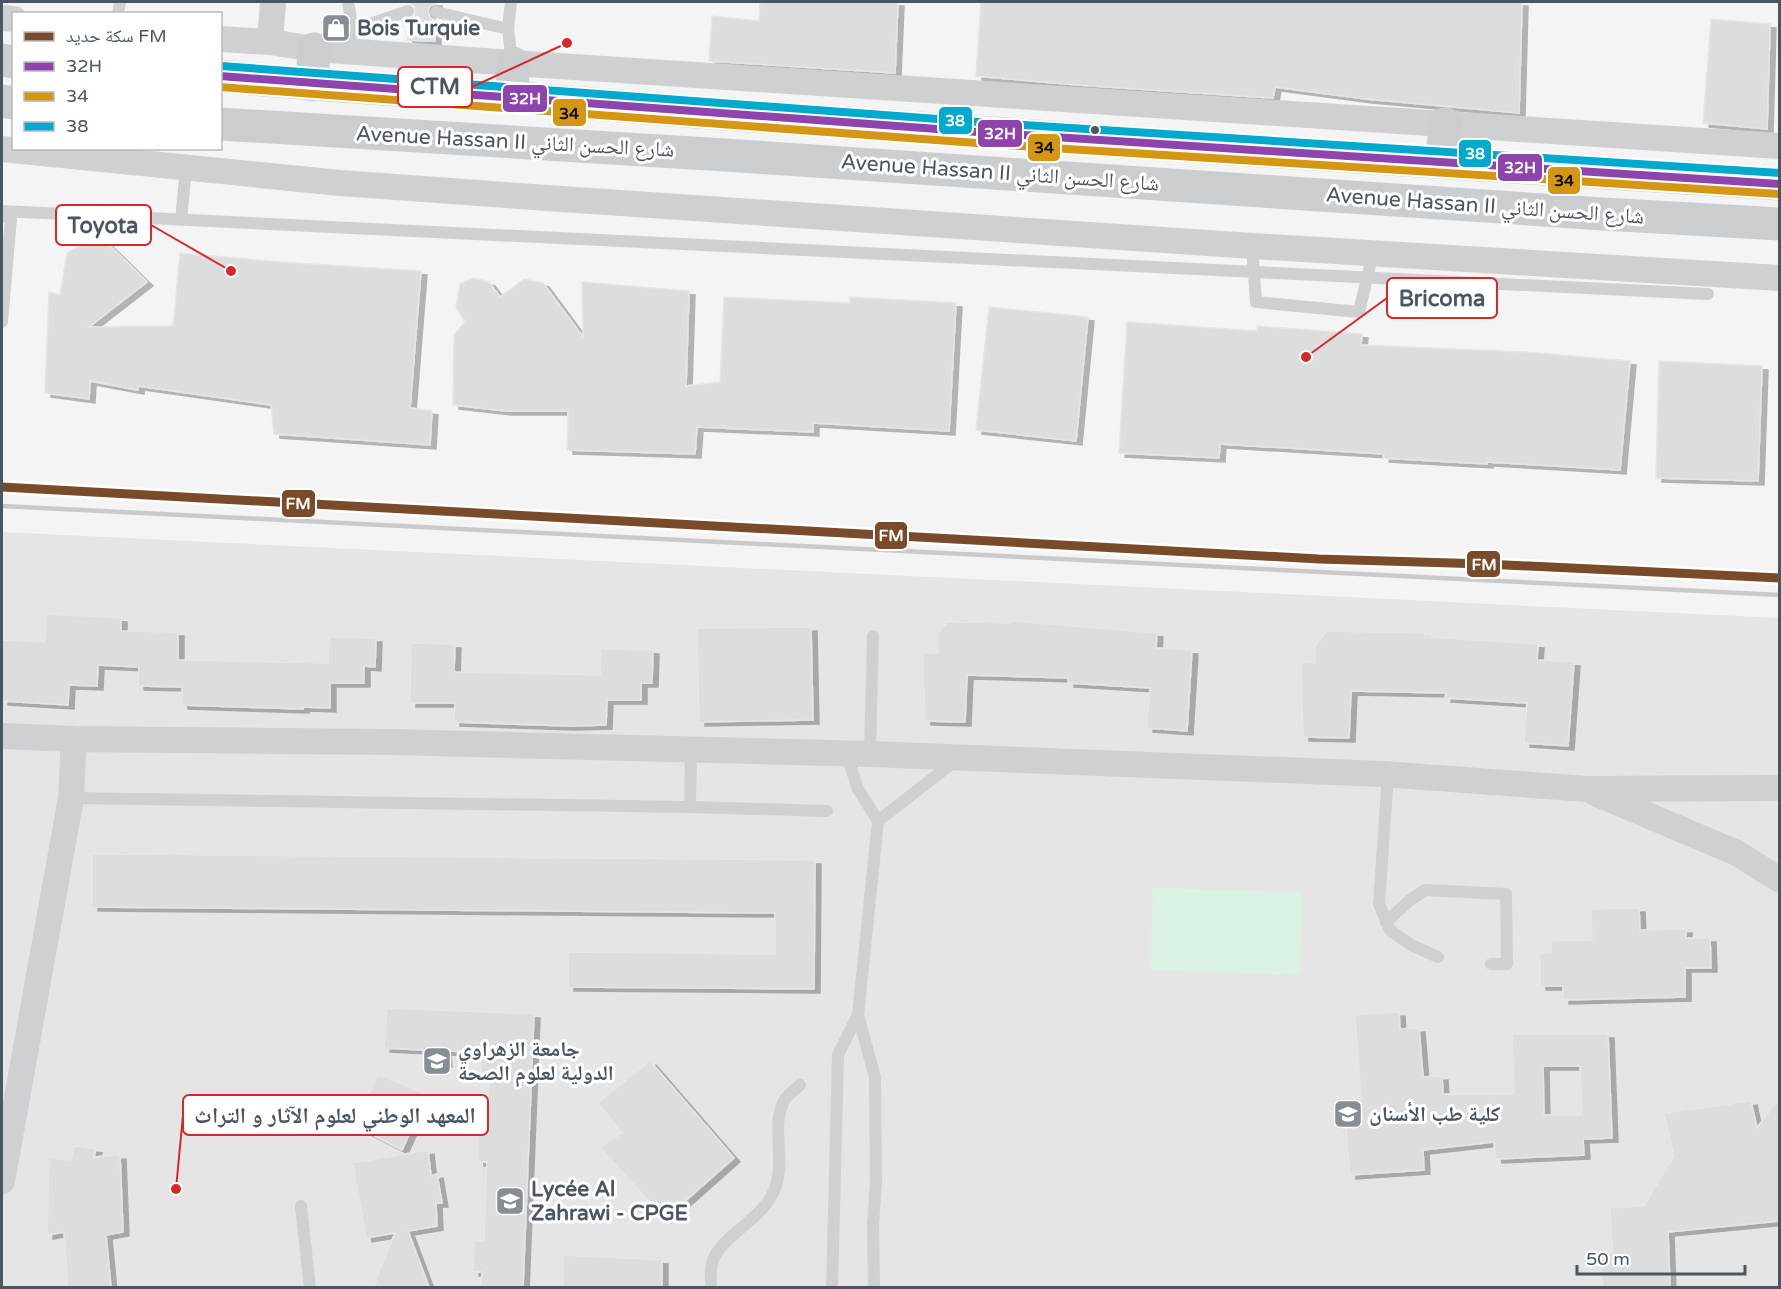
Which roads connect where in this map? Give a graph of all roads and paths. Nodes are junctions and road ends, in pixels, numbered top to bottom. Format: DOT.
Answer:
graph roads {
  1 [pos="273,2"];
  2 [pos="348,2"];
  3 [pos="511,2"];
  4 [pos="408,11"];
  5 [pos="436,12"];
  6 [pos="508,29"];
  7 [pos="222,39"];
  8 [pos="350,40"];
  9 [pos="270,42"];
  10 [pos="314,48"];
  11 [pos="513,63"];
  12 [pos="222,76"];
  13 [pos="312,85"];
  14 [pos="512,98"];
  15 [pos="222,124"];
  16 [pos="1445,124"];
  17 [pos="1779,146"];
  18 [pos="2,149"];
  19 [pos="1442,162"];
  20 [pos="186,168"];
  21 [pos="1779,184"];
  22 [pos="2,214"];
  23 [pos="181,220"];
  24 [pos="1779,224"];
  25 [pos="1252,246"];
  26 [pos="1371,265"];
  27 [pos="1254,272"];
  28 [pos="1779,278"];
  29 [pos="1708,294"];
  30 [pos="2,322"];
  31 [pos="873,636"];
  32 [pos="2,736"];
  33 [pos="74,739"];
  34 [pos="691,750"];
  35 [pos="858,754"];
  36 [pos="960,758"];
  37 [pos="1388,774"];
  38 [pos="1779,788"];
  39 [pos="1587,789"];
  40 [pos="70,798"];
  41 [pos="690,807"];
  42 [pos="826,811"];
  43 [pos="878,821"];
  44 [pos="1779,880"];
  45 [pos="1386,922"];
  46 [pos="1438,957"];
  47 [pos="1491,963"];
  48 [pos="858,1015"];
  49 [pos="801,1085"];
  50 [pos="2,1181"];
  51 [pos="301,1206"];
  52 [pos="310,1287"];
  53 [pos="711,1287"];
  54 [pos="832,1287"];
  55 [pos="874,1287"];
  1 -- 9 [label="street"];
  2 -- 8 [label="lane"];
  3 -- 6 [label="lane"];
  4 -- 8 [label="lane"];
  5 -- 6 [label="lane"];
  6 -- 11 [label="lane"];
  7 -- 9 [label="street"];
  8 -- 10 [label="street"];
  8 -- 11 [label="street"];
  9 -- 10 [label="street"];
  10 -- 13 [label="main road"];
  11 -- 14 [label="main road"];
  11 -- 16 [label="street"];
  12 -- 13 [label="main road, Avenue Hassan II شارع الحسن الثاني"];
  13 -- 14 [label="main road, Avenue Hassan II شارع الحسن الثاني"];
  14 -- 19 [label="main road, Avenue Hassan II شارع الحسن الثاني"];
  15 -- 24 [label="main road, Avenue Hassan II شارع الحسن الثاني"];
  16 -- 17 [label="street"];
  16 -- 19 [label="main road"];
  18 -- 20 [label="street"];
  19 -- 21 [label="main road, Avenue Hassan II شارع الحسن الثاني"];
  20 -- 23 [label="lane"];
  20 -- 25 [label="street"];
  22 -- 23 [label="lane"];
  22 -- 30 [label="lane"];
  23 -- 27 [label="lane"];
  25 -- 26 [label="street"];
  25 -- 27 [label="lane"];
  26 -- 27 [label="lane"];
  26 -- 27 [label="lane"];
  26 -- 28 [label="street"];
  26 -- 29 [label="lane"];
  31 -- 35 [label="lane"];
  32 -- 33 [label="street"];
  33 -- 34 [label="street"];
  33 -- 40 [label="street"];
  34 -- 35 [label="street"];
  34 -- 41 [label="lane"];
  35 -- 36 [label="street"];
  35 -- 43 [label="lane"];
  36 -- 37 [label="street"];
  36 -- 43 [label="lane"];
  37 -- 39 [label="street"];
  37 -- 45 [label="lane"];
  38 -- 39 [label="street"];
  39 -- 44 [label="street"];
  40 -- 41 [label="lane"];
  40 -- 50 [label="street"];
  41 -- 42 [label="lane"];
  43 -- 48 [label="lane"];
  45 -- 46 [label="lane"];
  45 -- 47 [label="lane"];
  48 -- 54 [label="lane"];
  48 -- 55 [label="lane"];
  49 -- 53 [label="lane"];
  51 -- 52 [label="lane"];
}
